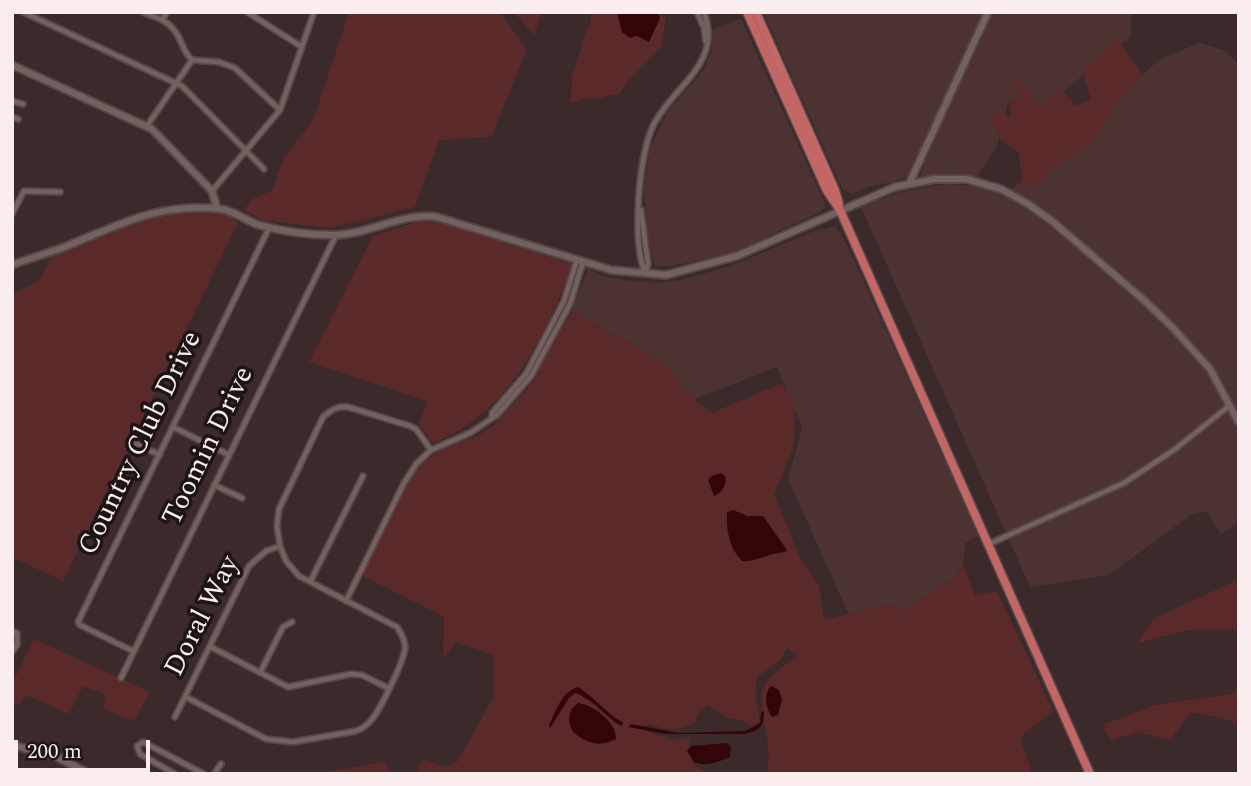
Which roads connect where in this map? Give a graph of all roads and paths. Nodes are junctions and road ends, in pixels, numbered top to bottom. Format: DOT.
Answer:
graph roads {
  1 [pos="23,12"];
  2 [pos="144,12"];
  3 [pos="167,12"];
  4 [pos="247,12"];
  5 [pos="314,12"];
  6 [pos="697,12"];
  7 [pos="704,12"];
  8 [pos="747,12"];
  9 [pos="756,12"];
  10 [pos="988,12"];
  11 [pos="162,20"];
  12 [pos="302,47"];
  13 [pos="706,47"];
  14 [pos="192,60"];
  15 [pos="12,65"];
  16 [pos="176,83"];
  17 [pos="12,101"];
  18 [pos="23,104"];
  19 [pos="280,110"];
  20 [pos="147,126"];
  21 [pos="246,151"];
  22 [pos="264,170"];
  23 [pos="909,184"];
  24 [pos="212,191"];
  25 [pos="60,192"];
  26 [pos="217,208"];
  27 [pos="840,210"];
  28 [pos="12,214"];
  29 [pos="270,227"];
  30 [pos="336,235"];
  31 [pos="580,261"];
  32 [pos="12,265"];
  33 [pos="645,274"];
  34 [pos="1230,405"];
  35 [pos="1239,424"];
  36 [pos="173,427"];
  37 [pos="132,442"];
  38 [pos="431,450"];
  39 [pos="160,455"];
  40 [pos="229,455"];
  41 [pos="363,476"];
  42 [pos="214,485"];
  43 [pos="242,498"];
  44 [pos="989,544"];
  45 [pos="280,546"];
  46 [pos="310,582"];
  47 [pos="346,601"];
  48 [pos="292,622"];
  49 [pos="12,631"];
  50 [pos="211,647"];
  51 [pos="133,651"];
  52 [pos="12,652"];
  53 [pos="260,673"];
  54 [pos="121,678"];
  55 [pos="388,688"];
  56 [pos="186,697"];
  57 [pos="175,717"];
  58 [pos="12,745"];
  59 [pos="221,764"];
  60 [pos="90,774"];
  61 [pos="175,774"];
  62 [pos="204,774"];
  63 [pos="214,774"];
  64 [pos="1090,774"];
  1 -- 16 [label="street"];
  2 -- 11 [label="street"];
  3 -- 11 [label="street"];
  4 -- 12 [label="street"];
  5 -- 12 [label="street"];
  6 -- 13 [label="street"];
  7 -- 13 [label="street"];
  8 -- 27 [label="highway"];
  9 -- 27 [label="highway"];
  10 -- 23 [label="street"];
  11 -- 14 [label="street"];
  12 -- 19 [label="street"];
  13 -- 33 [label="street"];
  14 -- 16 [label="street"];
  14 -- 19 [label="street"];
  15 -- 20 [label="street"];
  16 -- 20 [label="street"];
  16 -- 21 [label="street"];
  17 -- 18 [label="street"];
  19 -- 21 [label="street"];
  20 -- 24 [label="street"];
  21 -- 22 [label="street"];
  21 -- 24 [label="street"];
  23 -- 27 [label="street"];
  23 -- 34 [label="street"];
  24 -- 26 [label="street"];
  25 -- 28 [label="street"];
  26 -- 29 [label="street"];
  26 -- 32 [label="street"];
  27 -- 33 [label="street"];
  27 -- 44 [label="highway"];
  29 -- 30 [label="street"];
  29 -- 36 [label="street, Country Club Drive"];
  30 -- 31 [label="street"];
  30 -- 40 [label="street, Toomin Drive"];
  31 -- 33 [label="street"];
  31 -- 38 [label="street"];
  34 -- 35 [label="street"];
  34 -- 44 [label="street"];
  36 -- 39 [label="street, Country Club Drive"];
  36 -- 40 [label="street"];
  37 -- 39 [label="street"];
  38 -- 45 [label="street"];
  38 -- 47 [label="street"];
  39 -- 51 [label="street, Country Club Drive"];
  40 -- 42 [label="street, Toomin Drive"];
  41 -- 46 [label="street"];
  42 -- 43 [label="street"];
  42 -- 51 [label="street, Toomin Drive"];
  44 -- 64 [label="highway"];
  45 -- 46 [label="street"];
  45 -- 50 [label="street, Doral Way"];
  46 -- 47 [label="street"];
  47 -- 55 [label="street"];
  48 -- 53 [label="street"];
  49 -- 52 [label="street"];
  50 -- 53 [label="street"];
  50 -- 56 [label="street, Doral Way"];
  51 -- 54 [label="street, Toomin Drive"];
  53 -- 55 [label="street"];
  55 -- 56 [label="street"];
  56 -- 57 [label="street, Doral Way"];
  58 -- 60 [label="street"];
  59 -- 63 [label="street"];
  61 -- 62 [label="street"];
}
